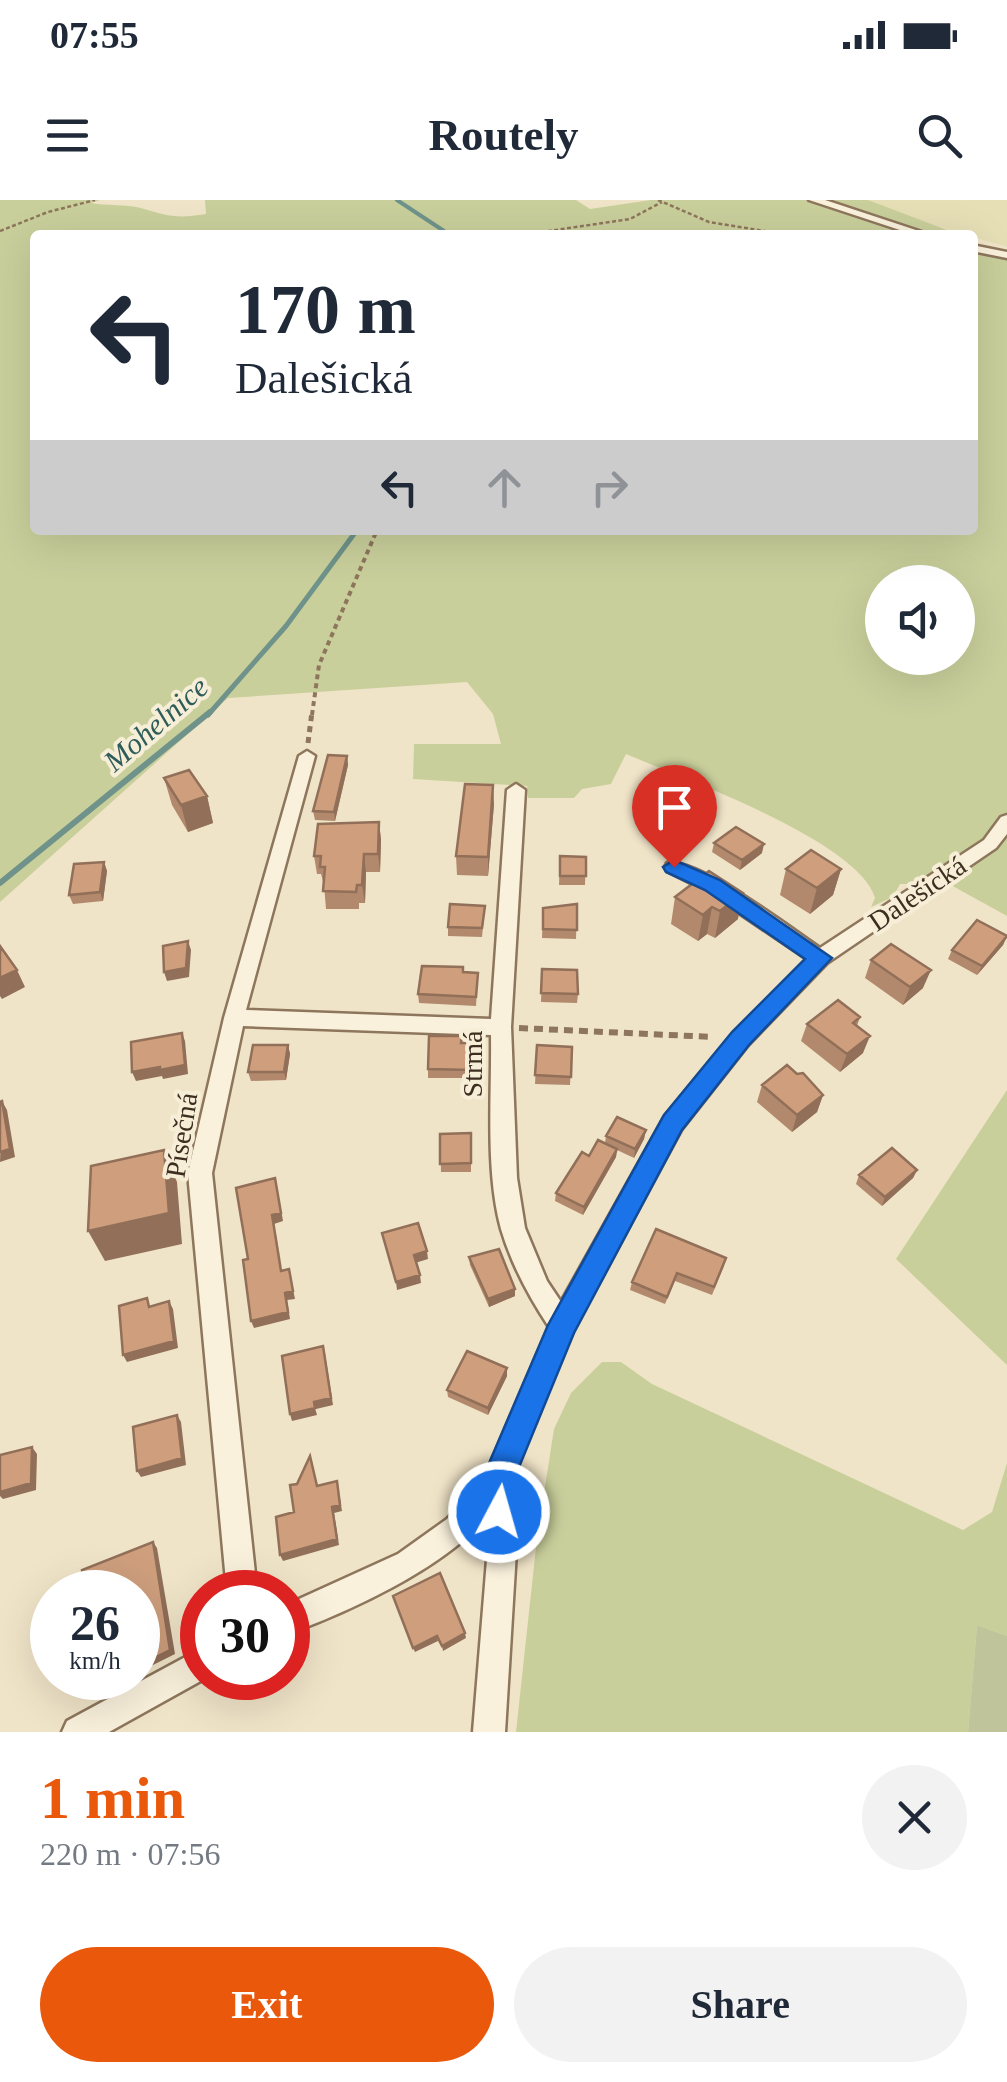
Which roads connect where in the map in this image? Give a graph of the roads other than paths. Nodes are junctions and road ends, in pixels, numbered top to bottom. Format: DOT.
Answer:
graph roads {
  1 [pos="814,200"];
  2 [pos="910,230"];
  3 [pos="978,249"];
  4 [pos="1007,256"];
  5 [pos="307,756"];
  6 [pos="516,790"];
  7 [pos="1007,820"];
  8 [pos="674,867"];
  9 [pos="820,958"];
  10 [pos="234,1018"];
  11 [pos="502,1028"];
  12 [pos="562,1325"];
  13 [pos="494,1489"];
  14 [pos="240,1570"];
  15 [pos="310,1610"];
  16 [pos="180,1675"];
  17 [pos="78,1732"];
  18 [pos="489,1732"];
  1 -- 2 [label="street"];
  3 -- 4 [label="street"];
  5 -- 10 [label="street, Písečná"];
  6 -- 11 [label="street, Strmá"];
  7 -- 9 [label="street, Dalešická"];
  8 -- 9 [label="street"];
  9 -- 12 [label="street, Dalešická"];
  10 -- 11 [label="street"];
  10 -- 14 [label="street, Písečná"];
  11 -- 12 [label="street, Strmá"];
  12 -- 13 [label="street, Dalešická"];
  13 -- 15 [label="street, Dalešická"];
  13 -- 18 [label="street"];
  16 -- 17 [label="street"];
}
